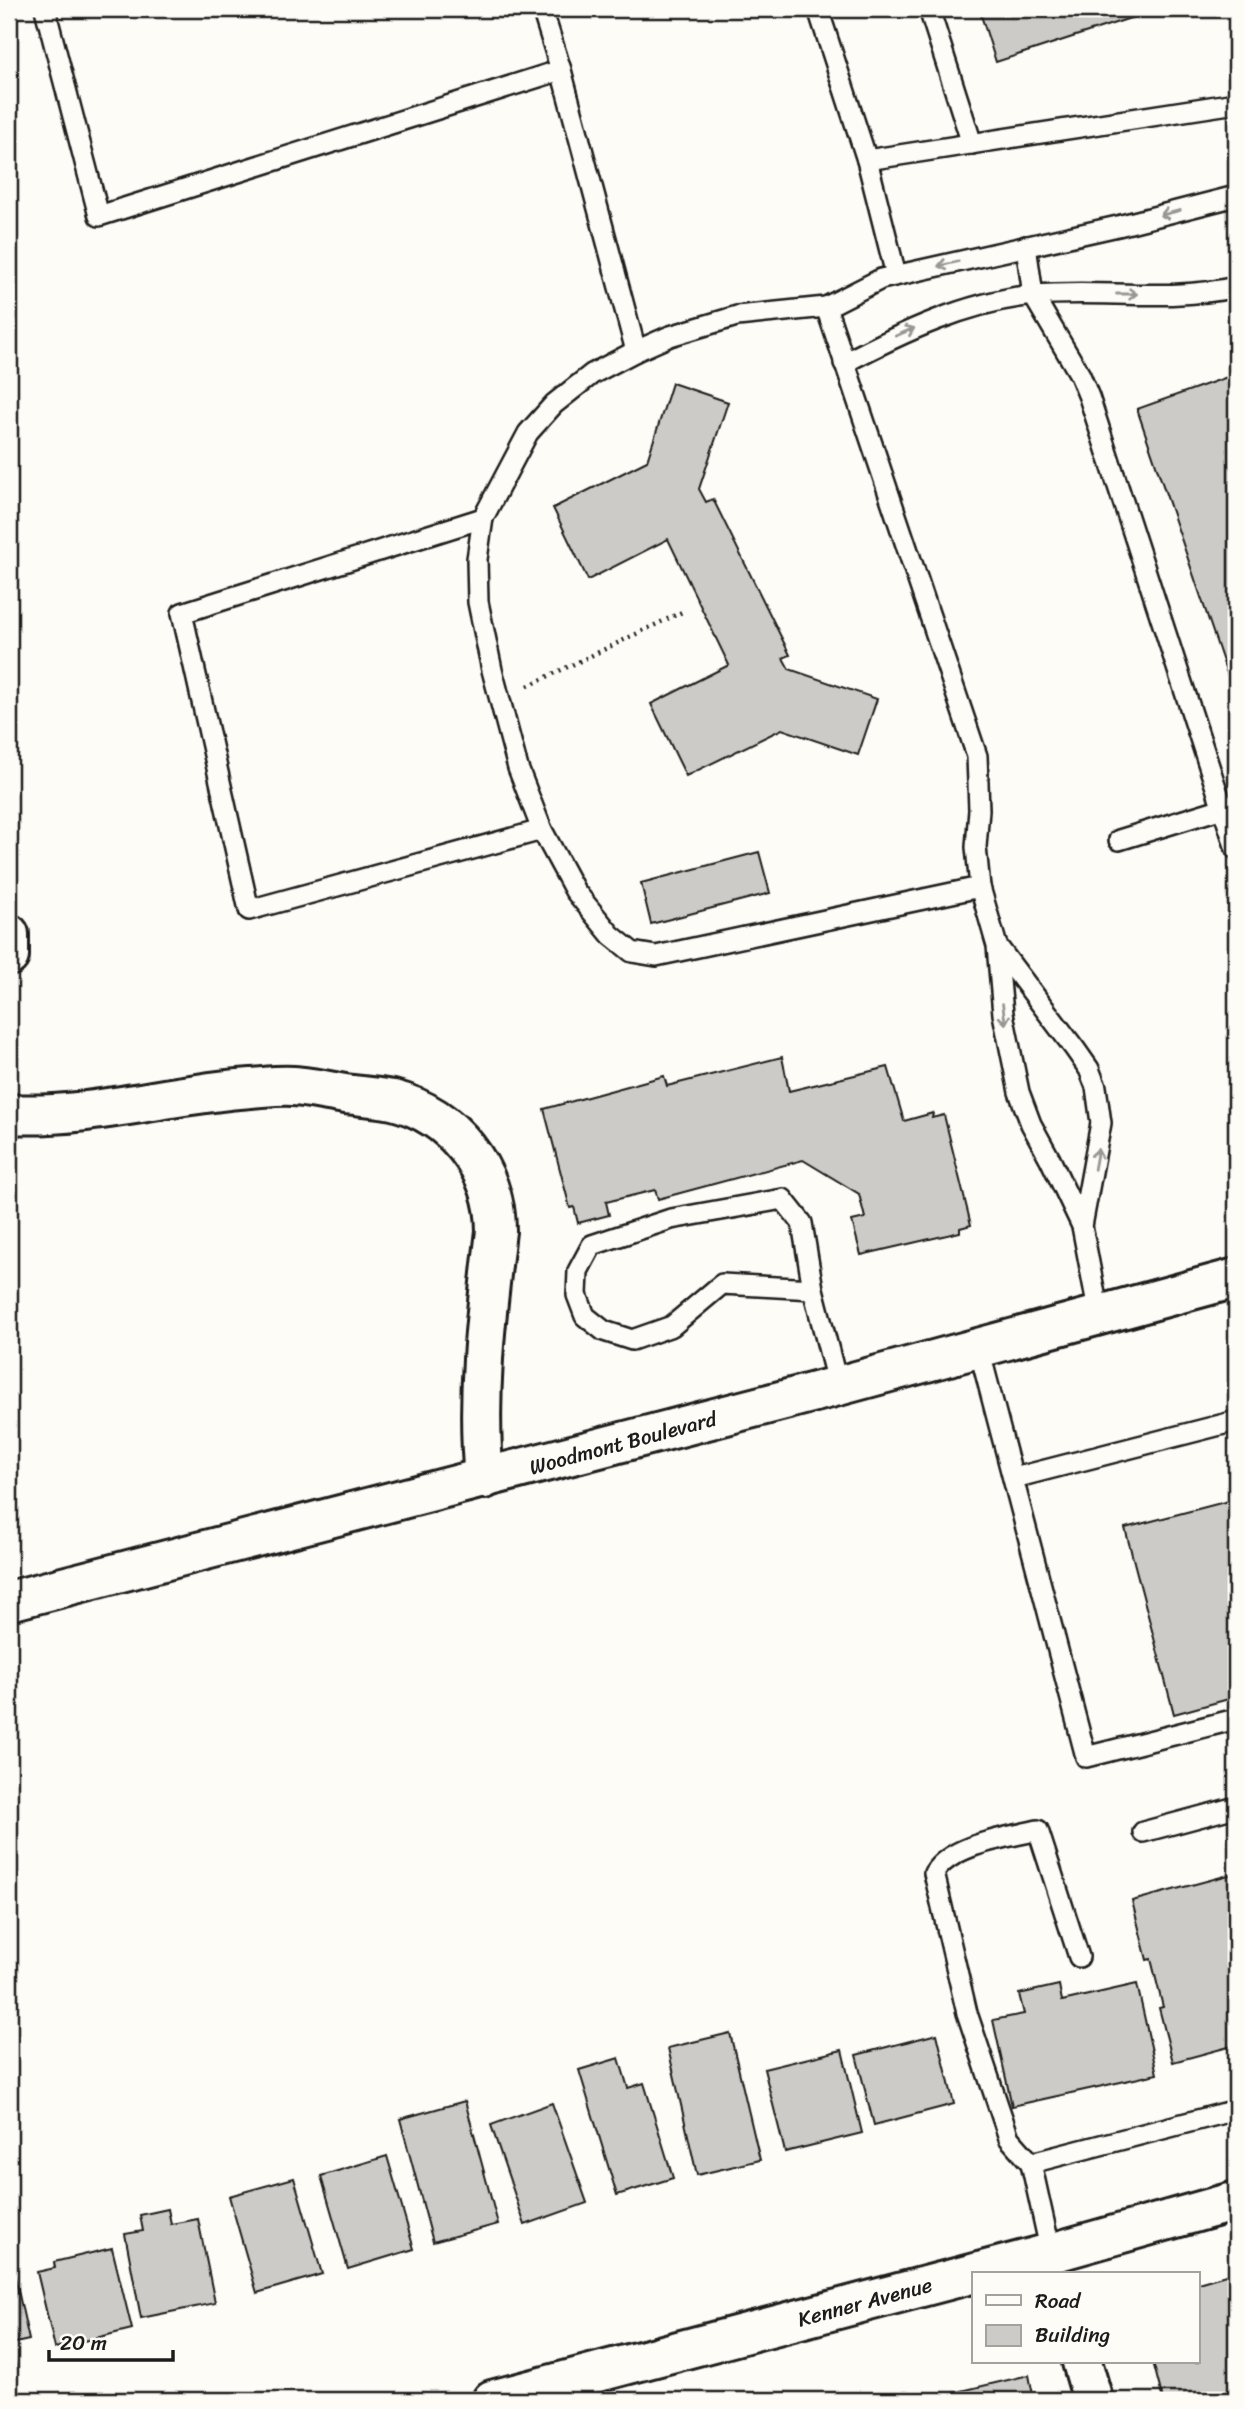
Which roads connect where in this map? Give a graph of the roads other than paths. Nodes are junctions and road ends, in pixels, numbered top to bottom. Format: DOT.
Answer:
graph roads {
  1 [pos="45,9"];
  2 [pos="542,9"];
  3 [pos="818,9"];
  4 [pos="929,9"];
  5 [pos="561,70"];
  6 [pos="1236,103"];
  7 [pos="972,144"];
  8 [pos="867,160"];
  9 [pos="1236,196"];
  10 [pos="1026,246"];
  11 [pos="896,275"];
  12 [pos="1236,287"];
  13 [pos="1033,295"];
  14 [pos="826,307"];
  15 [pos="636,351"];
  16 [pos="844,363"];
  17 [pos="483,519"];
  18 [pos="1229,806"];
  19 [pos="542,830"];
  20 [pos="1119,840"];
  21 [pos="1236,849"];
  22 [pos="980,887"];
  23 [pos="9,934"];
  24 [pos="998,946"];
  25 [pos="9,956"];
  26 [pos="9,1114"];
  27 [pos="1082,1226"];
  28 [pos="1236,1278"];
  29 [pos="813,1289"];
  30 [pos="1099,1315"];
  31 [pos="979,1349"];
  32 [pos="838,1386"];
  33 [pos="1236,1421"];
  34 [pos="1014,1478"];
  35 [pos="484,1479"];
  36 [pos="9,1601"];
  37 [pos="1236,1719"];
  38 [pos="1236,1807"];
  39 [pos="1143,1832"];
  40 [pos="1079,1957"];
  41 [pos="1236,2110"];
  42 [pos="1031,2163"];
  43 [pos="1236,2201"];
  44 [pos="1054,2263"];
  45 [pos="1017,2272"];
  46 [pos="972,2283"];
  47 [pos="1083,2364"];
  48 [pos="492,2400"];
  49 [pos="1093,2400"];
  1 -- 5 [label="lane"];
  2 -- 5 [label="lane"];
  3 -- 8 [label="lane"];
  4 -- 7 [label="lane"];
  5 -- 15 [label="lane"];
  6 -- 7 [label="lane"];
  7 -- 8 [label="lane"];
  8 -- 11 [label="lane"];
  9 -- 10 [label="lane, one-way"];
  10 -- 11 [label="lane, one-way"];
  10 -- 13 [label="lane"];
  11 -- 14 [label="lane"];
  13 -- 12 [label="lane, one-way"];
  16 -- 13 [label="lane, one-way"];
  13 -- 18 [label="lane"];
  14 -- 15 [label="lane"];
  14 -- 16 [label="lane"];
  15 -- 17 [label="lane"];
  16 -- 22 [label="lane"];
  17 -- 19 [label="lane"];
  17 -- 19 [label="lane"];
  18 -- 20 [label="lane"];
  18 -- 21 [label="lane"];
  19 -- 22 [label="lane"];
  22 -- 24 [label="lane"];
  23 -- 25 [label="street"];
  24 -- 27 [label="lane, one-way"];
  27 -- 24 [label="lane, one-way"];
  26 -- 35 [label="street"];
  27 -- 30 [label="lane"];
  28 -- 30 [label="street, Woodmont Boulevard"];
  29 -- 29 [label="lane"];
  29 -- 32 [label="lane"];
  30 -- 31 [label="street, Woodmont Boulevard"];
  31 -- 32 [label="street, Woodmont Boulevard"];
  31 -- 34 [label="lane"];
  32 -- 35 [label="street, Woodmont Boulevard"];
  33 -- 34 [label="lane"];
  34 -- 37 [label="lane"];
  35 -- 36 [label="street, Woodmont Boulevard"];
  38 -- 39 [label="lane"];
  40 -- 42 [label="lane"];
  41 -- 42 [label="lane"];
  42 -- 44 [label="lane"];
  43 -- 44 [label="street, Kenner Avenue"];
  44 -- 45 [label="street, Kenner Avenue"];
  46 -- 48 [label="street, Kenner Avenue"];
  47 -- 49 [label="street"];
}
